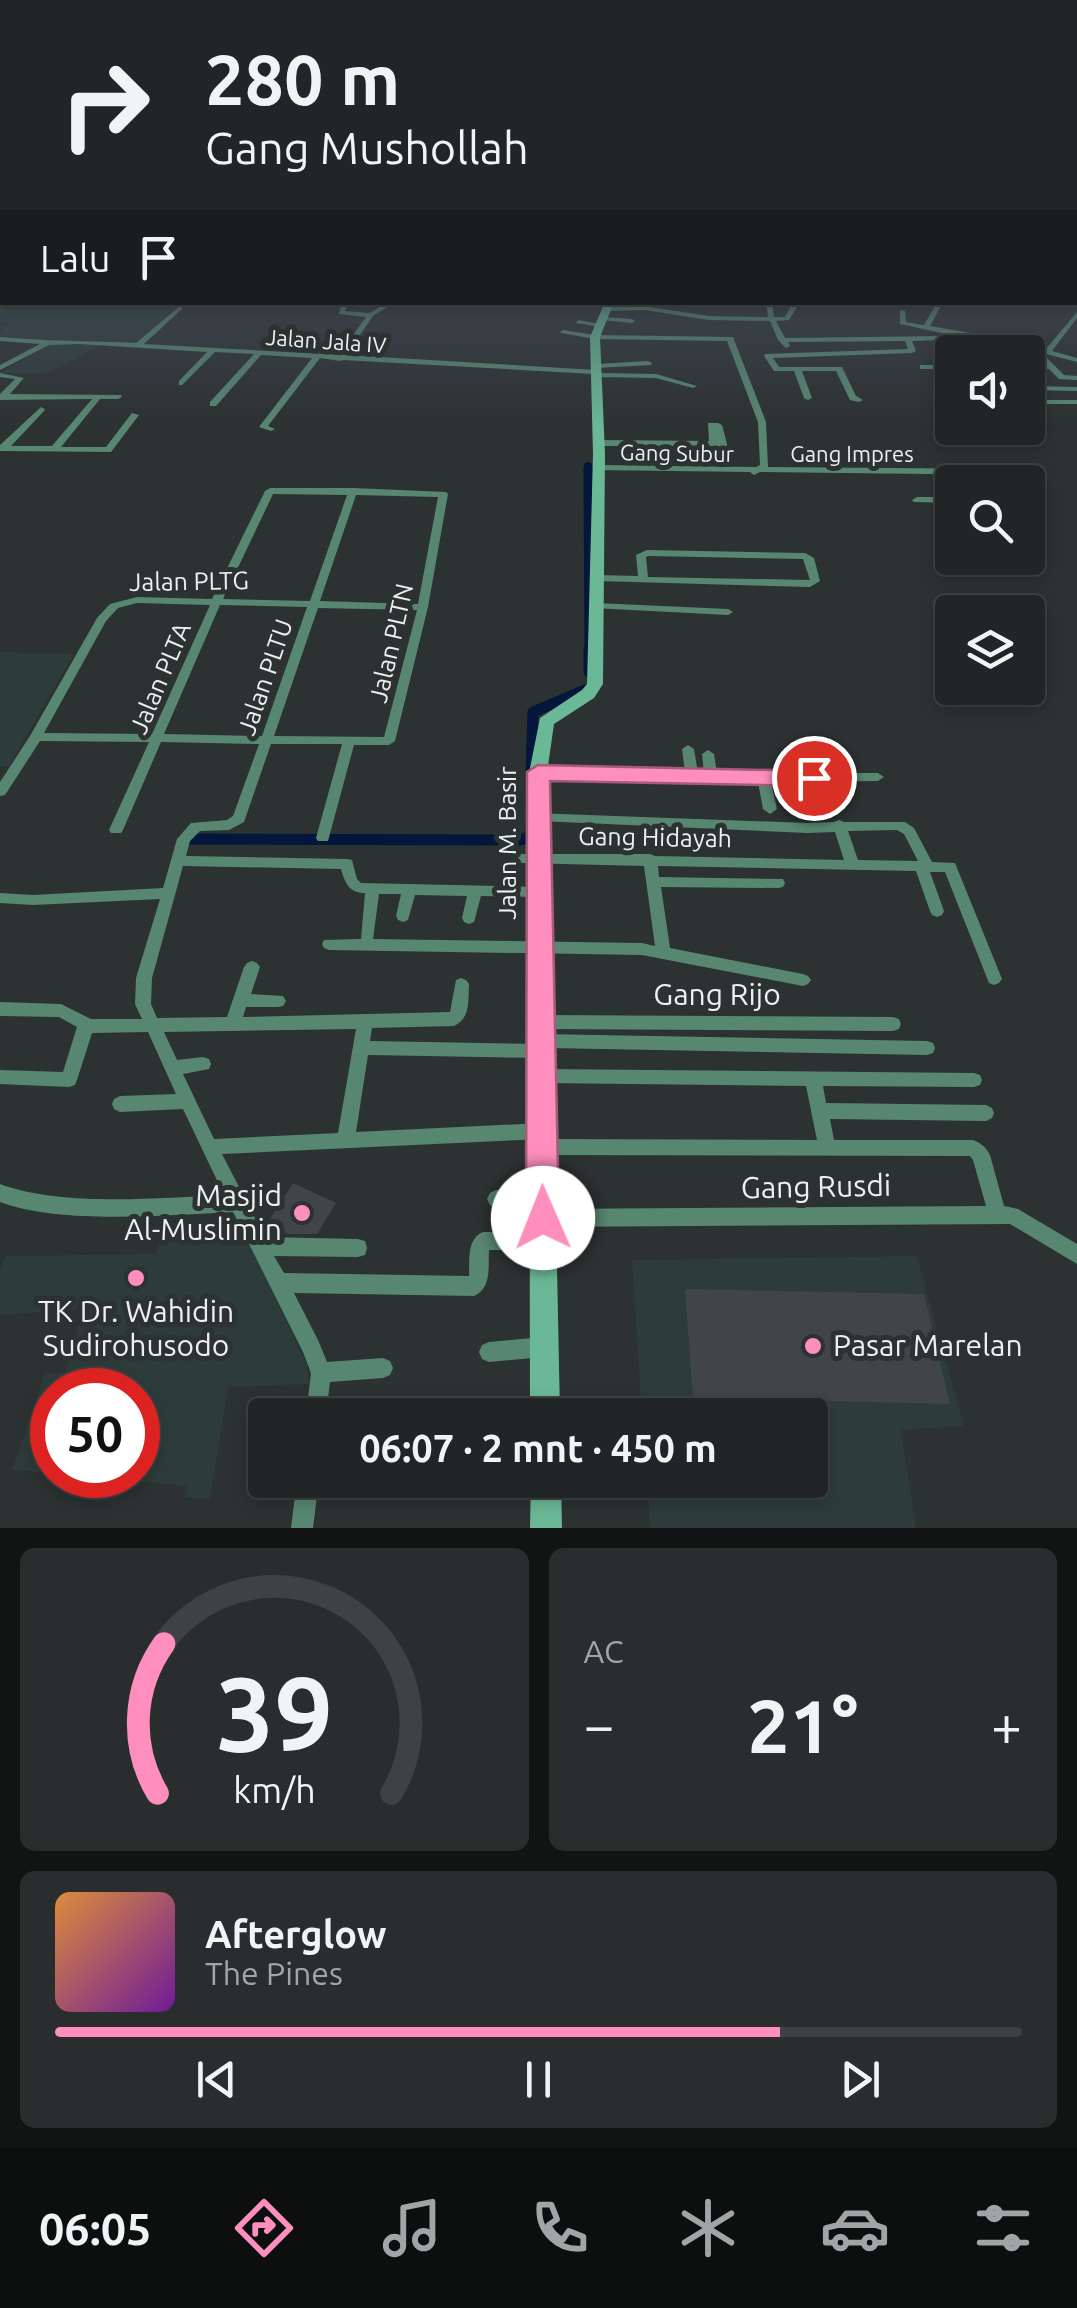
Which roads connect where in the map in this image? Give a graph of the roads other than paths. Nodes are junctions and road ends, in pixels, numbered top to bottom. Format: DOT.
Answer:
graph roads {
  1 [pos="344,305"];
  2 [pos="387,305"];
  3 [pos="770,305"];
  4 [pos="796,305"];
  5 [pos="938,306"];
  6 [pos="180,308"];
  7 [pos="902,312"];
  8 [pos="1077,314"];
  9 [pos="372,315"];
  10 [pos="771,319"];
  11 [pos="602,321"];
  12 [pos="632,321"];
  13 [pos="578,322"];
  14 [pos="926,327"];
  15 [pos="618,328"];
  16 [pos="563,332"];
  17 [pos="960,333"];
  18 [pos="945,334"];
  19 [pos="972,335"];
  20 [pos="908,338"];
  21 [pos="0,340"];
  22 [pos="782,340"];
  23 [pos="26,341"];
  24 [pos="48,343"];
  25 [pos="138,345"];
  26 [pos="291,346"];
  27 [pos="213,350"];
  28 [pos="11,351"];
  29 [pos="1047,352"];
  30 [pos="258,354"];
  31 [pos="790,354"];
  32 [pos="282,356"];
  33 [pos="316,358"];
  34 [pos="340,359"];
  35 [pos="1045,360"];
  36 [pos="1077,360"];
  37 [pos="648,363"];
  38 [pos="924,367"];
  39 [pos="935,367"];
  40 [pos="1045,367"];
  41 [pos="1052,367"];
  42 [pos="796,369"];
  43 [pos="0,371"];
  44 [pos="596,371"];
  45 [pos="1077,378"];
  46 [pos="182,383"];
  47 [pos="693,386"];
  48 [pos="1045,388"];
  49 [pos="1077,388"];
  50 [pos="98,397"];
  51 [pos="118,397"];
  52 [pos="2,398"];
  53 [pos="808,398"];
  54 [pos="859,400"];
  55 [pos="1045,402"];
  56 [pos="1077,402"];
  57 [pos="213,404"];
  58 [pos="41,409"];
  59 [pos="136,415"];
  60 [pos="271,429"];
  61 [pos="598,443"];
  62 [pos="1,448"];
  63 [pos="54,449"];
  64 [pos="635,457"];
  65 [pos="738,458"];
  66 [pos="724,459"];
  67 [pos="708,464"];
  68 [pos="598,468"];
  69 [pos="754,472"];
  70 [pos="935,472"];
  71 [pos="272,490"];
  72 [pos="353,491"];
  73 [pos="917,500"];
  74 [pos="935,500"];
  75 [pos="597,578"];
  76 [pos="643,580"];
  77 [pos="218,601"];
  78 [pos="314,604"];
  79 [pos="596,606"];
  80 [pos="423,607"];
  81 [pos="728,612"];
  82 [pos="36,737"];
  83 [pos="158,738"];
  84 [pos="266,741"];
  85 [pos="349,742"];
  86 [pos="688,748"];
  87 [pos="708,754"];
  88 [pos="538,772"];
  89 [pos="878,777"];
  90 [pos="692,778"];
  91 [pos="712,778"];
  92 [pos="764,778"];
  93 [pos="0,792"];
  94 [pos="770,808"];
  95 [pos="538,816"];
  96 [pos="839,825"];
  97 [pos="116,830"];
  98 [pos="324,838"];
  99 [pos="530,858"];
  100 [pos="650,858"];
  101 [pos="179,861"];
  102 [pos="852,864"];
  103 [pos="925,867"];
  104 [pos="654,882"];
  105 [pos="778,883"];
  106 [pos="373,887"];
  107 [pos="410,888"];
  108 [pos="475,890"];
  109 [pos="540,892"];
  110 [pos="168,893"];
  111 [pos="0,898"];
  112 [pos="937,911"];
  113 [pos="403,916"];
  114 [pos="469,918"];
  115 [pos="367,937"];
  116 [pos="329,944"];
  117 [pos="540,948"];
  118 [pos="662,952"];
  119 [pos="252,968"];
  120 [pos="994,979"];
  121 [pos="803,980"];
  122 [pos="462,984"];
  123 [pos="241,1000"];
  124 [pos="278,1002"];
  125 [pos="0,1009"];
  126 [pos="365,1022"];
  127 [pos="232,1023"];
  128 [pos="86,1024"];
  129 [pos="894,1024"];
  130 [pos="151,1026"];
  131 [pos="541,1038"];
  132 [pos="361,1048"];
  133 [pos="927,1048"];
  134 [pos="203,1064"];
  135 [pos="172,1068"];
  136 [pos="541,1076"];
  137 [pos="0,1078"];
  138 [pos="813,1080"];
  139 [pos="974,1080"];
  140 [pos="188,1101"];
  141 [pos="120,1104"];
  142 [pos="820,1111"];
  143 [pos="986,1112"];
  144 [pos="346,1139"];
  145 [pos="542,1139"];
  146 [pos="827,1145"];
  147 [pos="210,1148"];
  148 [pos="0,1193"];
  149 [pos="496,1199"];
  150 [pos="237,1203"];
  151 [pos="543,1208"];
  152 [pos="997,1215"];
  153 [pos="543,1241"];
  154 [pos="261,1246"];
  155 [pos="358,1248"];
  156 [pos="1077,1255"];
  157 [pos="280,1284"];
  158 [pos="544,1347"];
  159 [pos="488,1352"];
  160 [pos="383,1368"];
  161 [pos="321,1373"];
  162 [pos="318,1398"];
  163 [pos="545,1398"];
  164 [pos="306,1498"];
  165 [pos="546,1498"];
  166 [pos="302,1528"];
  167 [pos="546,1528"];
  1 -- 9 [label="street"];
  2 -- 9 [label="street"];
  3 -- 10 [label="street"];
  4 -- 10 [label="street"];
  5 -- 14 [label="street"];
  6 -- 25 [label="street"];
  7 -- 14 [label="street"];
  8 -- 29 [label="street"];
  9 -- 34 [label="street"];
  10 -- 11 [label="street"];
  10 -- 22 [label="street"];
  11 -- 12 [label="street"];
  11 -- 13 [label="street"];
  11 -- 15 [label="street"];
  11 -- 16 [label="street"];
  11 -- 44 [label="main road, Jalan M. Basir"];
  11 -- 69 [label="street"];
  14 -- 18 [label="street"];
  17 -- 18 [label="street"];
  17 -- 19 [label="street"];
  18 -- 20 [label="street"];
  20 -- 22 [label="street"];
  20 -- 31 [label="street"];
  21 -- 23 [label="street"];
  22 -- 31 [label="street"];
  23 -- 24 [label="street"];
  23 -- 28 [label="street"];
  24 -- 25 [label="street, Jalan Jala IV"];
  24 -- 43 [label="street, Jalan Jala IV"];
  25 -- 27 [label="street, Jalan Jala IV"];
  26 -- 32 [label="street"];
  27 -- 30 [label="street, Jalan Jala IV"];
  27 -- 46 [label="street"];
  29 -- 36 [label="street"];
  30 -- 32 [label="street, Jalan Jala IV"];
  30 -- 57 [label="street"];
  31 -- 42 [label="street"];
  32 -- 33 [label="street, Jalan Jala IV"];
  33 -- 34 [label="street, Jalan Jala IV"];
  33 -- 60 [label="street"];
  34 -- 44 [label="street, Jalan Jala IV"];
  35 -- 41 [label="street"];
  37 -- 44 [label="street"];
  38 -- 39 [label="street"];
  40 -- 41 [label="street"];
  41 -- 45 [label="street"];
  42 -- 53 [label="street"];
  42 -- 54 [label="street"];
  43 -- 52 [label="street"];
  44 -- 47 [label="street"];
  44 -- 61 [label="main road, Jalan M. Basir"];
  48 -- 49 [label="street"];
  50 -- 51 [label="street"];
  50 -- 52 [label="street"];
  50 -- 63 [label="street"];
  55 -- 56 [label="street"];
  58 -- 62 [label="street"];
  59 -- 63 [label="street"];
  61 -- 66 [label="street"];
  61 -- 68 [label="main road, Jalan M. Basir"];
  62 -- 63 [label="street"];
  64 -- 67 [label="street"];
  65 -- 66 [label="street"];
  66 -- 67 [label="street"];
  67 -- 68 [label="street, Gang Subur"];
  67 -- 69 [label="street, Gang Subur"];
  68 -- 75 [label="main road, Jalan M. Basir"];
  69 -- 70 [label="street, Gang Impres"];
  71 -- 72 [label="street, Jalan PLTN"];
  71 -- 77 [label="street, Jalan PLTA"];
  72 -- 78 [label="street, Jalan PLTU"];
  72 -- 80 [label="street, Jalan PLTN"];
  73 -- 74 [label="street"];
  75 -- 76 [label="street"];
  75 -- 79 [label="main road, Jalan M. Basir"];
  76 -- 76 [label="street"];
  77 -- 78 [label="street, Jalan PLTG"];
  77 -- 82 [label="street, Jalan PLTG"];
  77 -- 83 [label="street, Jalan PLTA"];
  78 -- 80 [label="street, Jalan PLTG"];
  78 -- 84 [label="street, Jalan PLTU"];
  79 -- 81 [label="street"];
  79 -- 88 [label="main road, Jalan M. Basir"];
  80 -- 85 [label="street, Jalan PLTN"];
  82 -- 83 [label="street, Jalan PLTN"];
  82 -- 93 [label="street, Jalan PLTG"];
  83 -- 84 [label="street, Jalan PLTN"];
  83 -- 97 [label="street, Jalan PLTA"];
  84 -- 85 [label="street, Jalan PLTN"];
  84 -- 101 [label="street, Jalan PLTU"];
  85 -- 98 [label="street"];
  86 -- 90 [label="street"];
  87 -- 91 [label="street"];
  88 -- 90 [label="street"];
  88 -- 95 [label="main road, Jalan M. Basir"];
  89 -- 92 [label="street"];
  90 -- 91 [label="street"];
  91 -- 92 [label="street"];
  92 -- 94 [label="street"];
  95 -- 96 [label="street"];
  95 -- 99 [label="main road, Jalan M. Basir"];
  96 -- 102 [label="street"];
  96 -- 103 [label="street"];
  99 -- 100 [label="street, Gang Hidayah"];
  99 -- 109 [label="main road, Jalan M. Basir"];
  100 -- 102 [label="street, Gang Hidayah"];
  100 -- 104 [label="street"];
  101 -- 106 [label="street"];
  101 -- 110 [label="street"];
  102 -- 103 [label="street, Gang Hidayah"];
  103 -- 112 [label="street"];
  103 -- 120 [label="street"];
  104 -- 105 [label="street"];
  104 -- 118 [label="street"];
  106 -- 107 [label="street"];
  106 -- 115 [label="street"];
  107 -- 108 [label="street"];
  107 -- 113 [label="street"];
  108 -- 109 [label="street"];
  108 -- 114 [label="street"];
  109 -- 117 [label="main road, Jalan M. Basir"];
  110 -- 111 [label="street"];
  110 -- 130 [label="street"];
  116 -- 117 [label="street"];
  117 -- 118 [label="street"];
  117 -- 131 [label="main road, Jalan M. Basir"];
  118 -- 121 [label="street"];
  119 -- 123 [label="street"];
  122 -- 126 [label="street"];
  123 -- 124 [label="street"];
  123 -- 127 [label="street"];
  125 -- 128 [label="street"];
  126 -- 127 [label="street"];
  126 -- 132 [label="street"];
  127 -- 130 [label="street"];
  128 -- 130 [label="street"];
  128 -- 137 [label="street"];
  129 -- 131 [label="street, Gang Rijo"];
  130 -- 135 [label="street"];
  131 -- 132 [label="street"];
  131 -- 133 [label="street"];
  131 -- 136 [label="main road, Jalan M. Basir"];
  132 -- 144 [label="street"];
  134 -- 135 [label="street"];
  135 -- 140 [label="street"];
  136 -- 138 [label="street"];
  136 -- 145 [label="main road, Jalan M. Basir"];
  138 -- 139 [label="street"];
  138 -- 142 [label="street"];
  140 -- 141 [label="street"];
  140 -- 147 [label="street"];
  142 -- 143 [label="street"];
  142 -- 146 [label="street"];
  144 -- 145 [label="street"];
  144 -- 147 [label="street"];
  145 -- 146 [label="street"];
  145 -- 151 [label="main road, Jalan M. Basir"];
  146 -- 152 [label="street"];
  147 -- 150 [label="street"];
  148 -- 150 [label="street"];
  149 -- 151 [label="street, Gang Rusdi"];
  150 -- 154 [label="street"];
  151 -- 152 [label="street, Gang Rusdi"];
  151 -- 153 [label="main road, Jalan M. Basir"];
  152 -- 156 [label="street, Gang Rusdi"];
  153 -- 157 [label="street"];
  153 -- 158 [label="main road, Jalan M. Basir"];
  154 -- 155 [label="street"];
  154 -- 157 [label="street"];
  157 -- 161 [label="street"];
  158 -- 159 [label="street"];
  158 -- 163 [label="main road, Jalan M. Basir"];
  160 -- 161 [label="street"];
  161 -- 162 [label="street"];
  164 -- 166 [label="street"];
  165 -- 167 [label="main road"];
}
